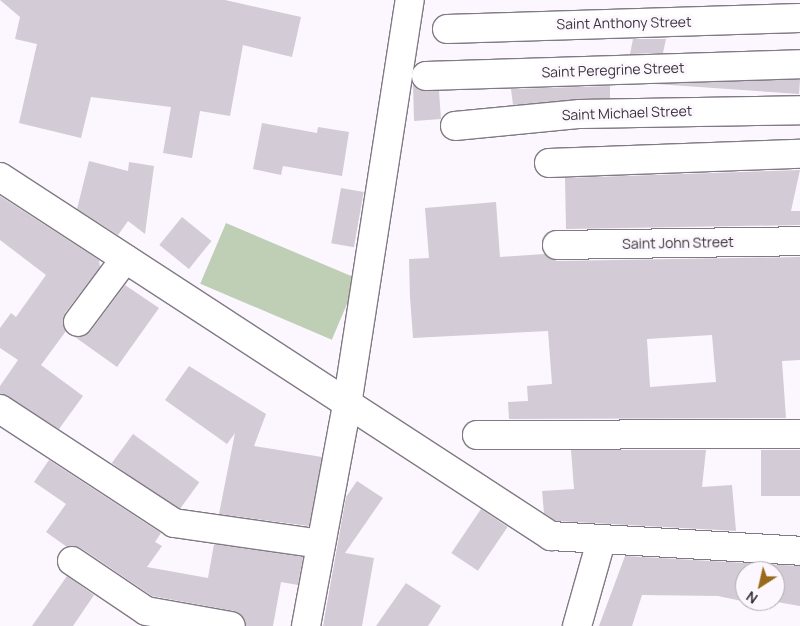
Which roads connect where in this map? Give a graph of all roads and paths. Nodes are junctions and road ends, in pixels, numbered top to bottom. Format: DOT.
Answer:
graph roads {
  1 [pos="410,0"];
  2 [pos="800,18"];
  3 [pos="447,29"];
  4 [pos="800,64"];
  5 [pos="426,76"];
  6 [pos="800,110"];
  7 [pos="455,126"];
  8 [pos="800,154"];
  9 [pos="549,163"];
  10 [pos="0,177"];
  11 [pos="800,241"];
  12 [pos="557,245"];
  13 [pos="125,259"];
  14 [pos="78,322"];
  15 [pos="346,405"];
  16 [pos="0,410"];
  17 [pos="800,434"];
  18 [pos="477,435"];
  19 [pos="601,541"];
  20 [pos="321,544"];
  21 [pos="800,551"];
  22 [pos="72,561"];
  23 [pos="231,626"];
  24 [pos="306,626"];
  25 [pos="577,626"];
  1 -- 15 [label="street"];
  2 -- 3 [label="street, Saint Anthony Street"];
  4 -- 5 [label="street, Saint Peregrine Street"];
  6 -- 7 [label="street, Saint Michael Street"];
  8 -- 9 [label="street"];
  10 -- 13 [label="street"];
  11 -- 12 [label="street, Saint John Street"];
  13 -- 14 [label="street"];
  13 -- 15 [label="street"];
  15 -- 19 [label="street"];
  15 -- 20 [label="street"];
  16 -- 20 [label="street"];
  17 -- 18 [label="street"];
  19 -- 21 [label="street"];
  19 -- 25 [label="street"];
  20 -- 24 [label="street"];
  22 -- 23 [label="street"];
}
